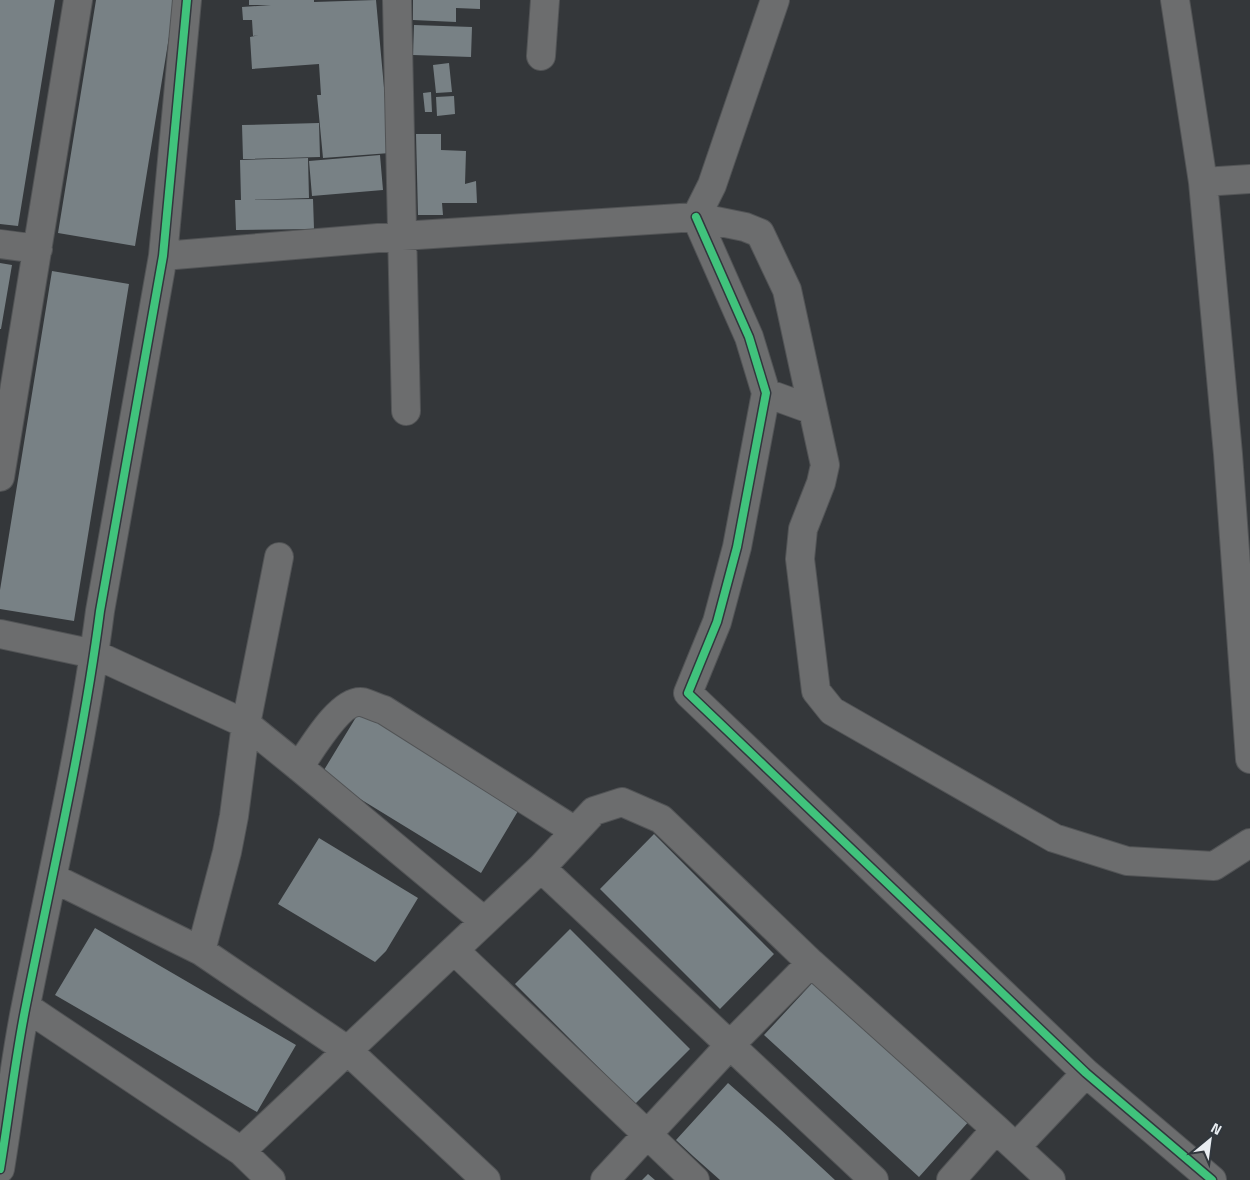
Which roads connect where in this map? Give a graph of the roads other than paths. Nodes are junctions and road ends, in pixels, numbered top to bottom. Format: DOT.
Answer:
graph roads {
  1 [pos="78,0"];
  2 [pos="187,0"];
  3 [pos="397,0"];
  4 [pos="545,0"];
  5 [pos="775,0"];
  6 [pos="1175,0"];
  7 [pos="541,56"];
  8 [pos="1250,179"];
  9 [pos="1203,182"];
  10 [pos="696,218"];
  11 [pos="402,236"];
  12 [pos="0,244"];
  13 [pos="38,249"];
  14 [pos="163,256"];
  15 [pos="766,394"];
  16 [pos="813,410"];
  17 [pos="406,411"];
  18 [pos="1239,454"];
  19 [pos="0,477"];
  20 [pos="279,557"];
  21 [pos="0,634"];
  22 [pos="94,654"];
  23 [pos="246,724"];
  24 [pos="1250,758"];
  25 [pos="299,766"];
  26 [pos="575,832"];
  27 [pos="1250,844"];
  28 [pos="541,868"];
  29 [pos="53,878"];
  30 [pos="484,922"];
  31 [pos="454,950"];
  32 [pos="201,951"];
  33 [pos="811,963"];
  34 [pos="26,1007"];
  35 [pos="730,1045"];
  36 [pos="347,1050"];
  37 [pos="1086,1073"];
  38 [pos="996,1129"];
  39 [pos="648,1135"];
  40 [pos="1016,1147"];
  41 [pos="241,1151"];
  42 [pos="0,1169"];
  43 [pos="271,1180"];
  44 [pos="486,1180"];
  45 [pos="605,1180"];
  46 [pos="695,1180"];
  47 [pos="874,1180"];
  48 [pos="951,1180"];
  49 [pos="1051,1180"];
  50 [pos="1212,1180"];
  1 -- 13 [label="street"];
  2 -- 14 [label="street"];
  3 -- 11 [label="street"];
  4 -- 7 [label="street"];
  5 -- 10 [label="street"];
  6 -- 9 [label="street"];
  8 -- 9 [label="street"];
  9 -- 18 [label="street"];
  10 -- 11 [label="street"];
  10 -- 15 [label="street"];
  10 -- 16 [label="street"];
  11 -- 14 [label="street"];
  11 -- 17 [label="street"];
  12 -- 13 [label="street"];
  13 -- 19 [label="street"];
  14 -- 22 [label="street"];
  15 -- 16 [label="street"];
  15 -- 37 [label="street"];
  16 -- 27 [label="street"];
  18 -- 24 [label="street"];
  20 -- 23 [label="street"];
  21 -- 22 [label="street"];
  22 -- 23 [label="street"];
  22 -- 29 [label="street"];
  23 -- 25 [label="street"];
  23 -- 32 [label="street"];
  25 -- 26 [label="street"];
  25 -- 30 [label="street"];
  26 -- 28 [label="street"];
  26 -- 33 [label="street"];
  28 -- 30 [label="street"];
  28 -- 35 [label="street"];
  29 -- 32 [label="street"];
  29 -- 34 [label="street"];
  30 -- 31 [label="street"];
  31 -- 36 [label="street"];
  31 -- 39 [label="street"];
  32 -- 36 [label="street"];
  33 -- 35 [label="street"];
  33 -- 38 [label="street"];
  34 -- 41 [label="street"];
  34 -- 42 [label="street"];
  35 -- 39 [label="street"];
  35 -- 47 [label="street"];
  36 -- 41 [label="street"];
  36 -- 44 [label="street"];
  37 -- 40 [label="street"];
  37 -- 50 [label="street"];
  38 -- 40 [label="street"];
  38 -- 48 [label="street"];
  39 -- 45 [label="street"];
  39 -- 46 [label="street"];
  40 -- 49 [label="street"];
  41 -- 43 [label="street"];
}
